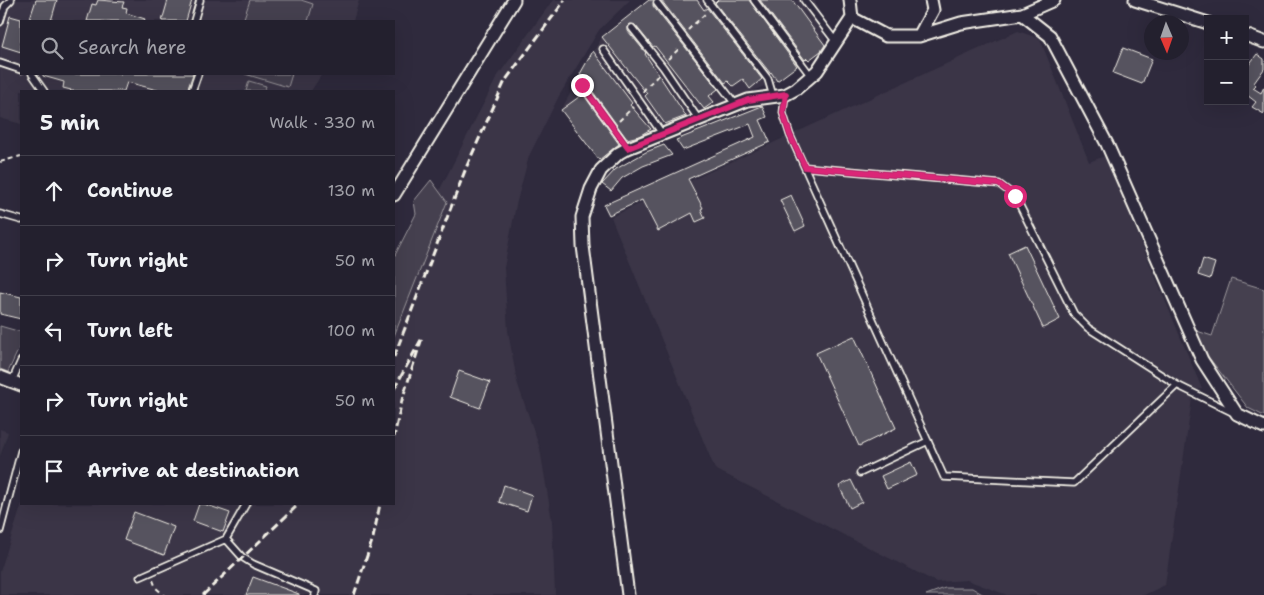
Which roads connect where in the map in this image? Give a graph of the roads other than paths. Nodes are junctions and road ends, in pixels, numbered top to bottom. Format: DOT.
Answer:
graph roads {
  1 [pos="11,0"];
  2 [pos="200,0"];
  3 [pos="514,0"];
  4 [pos="707,0"];
  5 [pos="754,0"];
  6 [pos="804,0"];
  7 [pos="850,0"];
  8 [pos="931,0"];
  9 [pos="1054,0"];
  10 [pos="1135,0"];
  11 [pos="658,3"];
  12 [pos="1022,14"];
  13 [pos="852,18"];
  14 [pos="194,20"];
  15 [pos="0,22"];
  16 [pos="1204,22"];
  17 [pos="632,28"];
  18 [pos="919,36"];
  19 [pos="1249,37"];
  20 [pos="836,42"];
  21 [pos="1264,42"];
  22 [pos="603,49"];
  23 [pos="0,62"];
  24 [pos="20,70"];
  25 [pos="33,75"];
  26 [pos="198,75"];
  27 [pos="811,76"];
  28 [pos="582,85"];
  29 [pos="43,90"];
  30 [pos="192,90"];
  31 [pos="786,94"];
  32 [pos="773,96"];
  33 [pos="736,105"];
  34 [pos="699,120"];
  35 [pos="663,135"];
  36 [pos="628,148"];
  37 [pos="805,167"];
  38 [pos="395,193"];
  39 [pos="0,214"];
  40 [pos="20,220"];
  41 [pos="20,365"];
  42 [pos="0,377"];
  43 [pos="16,383"];
  44 [pos="1177,385"];
  45 [pos="1237,414"];
  46 [pos="1264,428"];
  47 [pos="928,441"];
  48 [pos="20,455"];
  49 [pos="860,473"];
  50 [pos="245,505"];
  51 [pos="0,531"];
  52 [pos="226,539"];
  53 [pos="140,577"];
  54 [pos="315,595"];
  55 [pos="628,595"];
  1 -- 15 [label="lane"];
  2 -- 14 [label="lane"];
  3 -- 38 [label="street"];
  4 -- 32 [label="lane"];
  5 -- 27 [label="lane"];
  6 -- 20 [label="lane"];
  7 -- 13 [label="street"];
  8 -- 18 [label="street"];
  9 -- 12 [label="street"];
  10 -- 16 [label="street"];
  11 -- 33 [label="lane"];
  12 -- 18 [label="street"];
  12 -- 45 [label="street"];
  13 -- 18 [label="street"];
  13 -- 20 [label="street"];
  17 -- 34 [label="lane"];
  19 -- 21 [label="street"];
  20 -- 27 [label="street"];
  22 -- 35 [label="lane"];
  23 -- 24 [label="lane"];
  25 -- 29 [label="lane"];
  26 -- 30 [label="lane"];
  27 -- 31 [label="street"];
  28 -- 36 [label="lane"];
  31 -- 32 [label="street"];
  31 -- 37 [label="lane"];
  32 -- 33 [label="street"];
  33 -- 34 [label="street"];
  34 -- 35 [label="street"];
  35 -- 36 [label="street"];
  36 -- 55 [label="street"];
  37 -- 44 [label="lane"];
  37 -- 47 [label="lane"];
  39 -- 40 [label="lane"];
  41 -- 43 [label="lane"];
  42 -- 43 [label="street"];
  44 -- 45 [label="lane"];
  44 -- 47 [label="lane"];
  45 -- 46 [label="street"];
  47 -- 49 [label="lane"];
  48 -- 51 [label="lane"];
  50 -- 52 [label="lane"];
  52 -- 53 [label="lane"];
  52 -- 54 [label="lane"];
}
